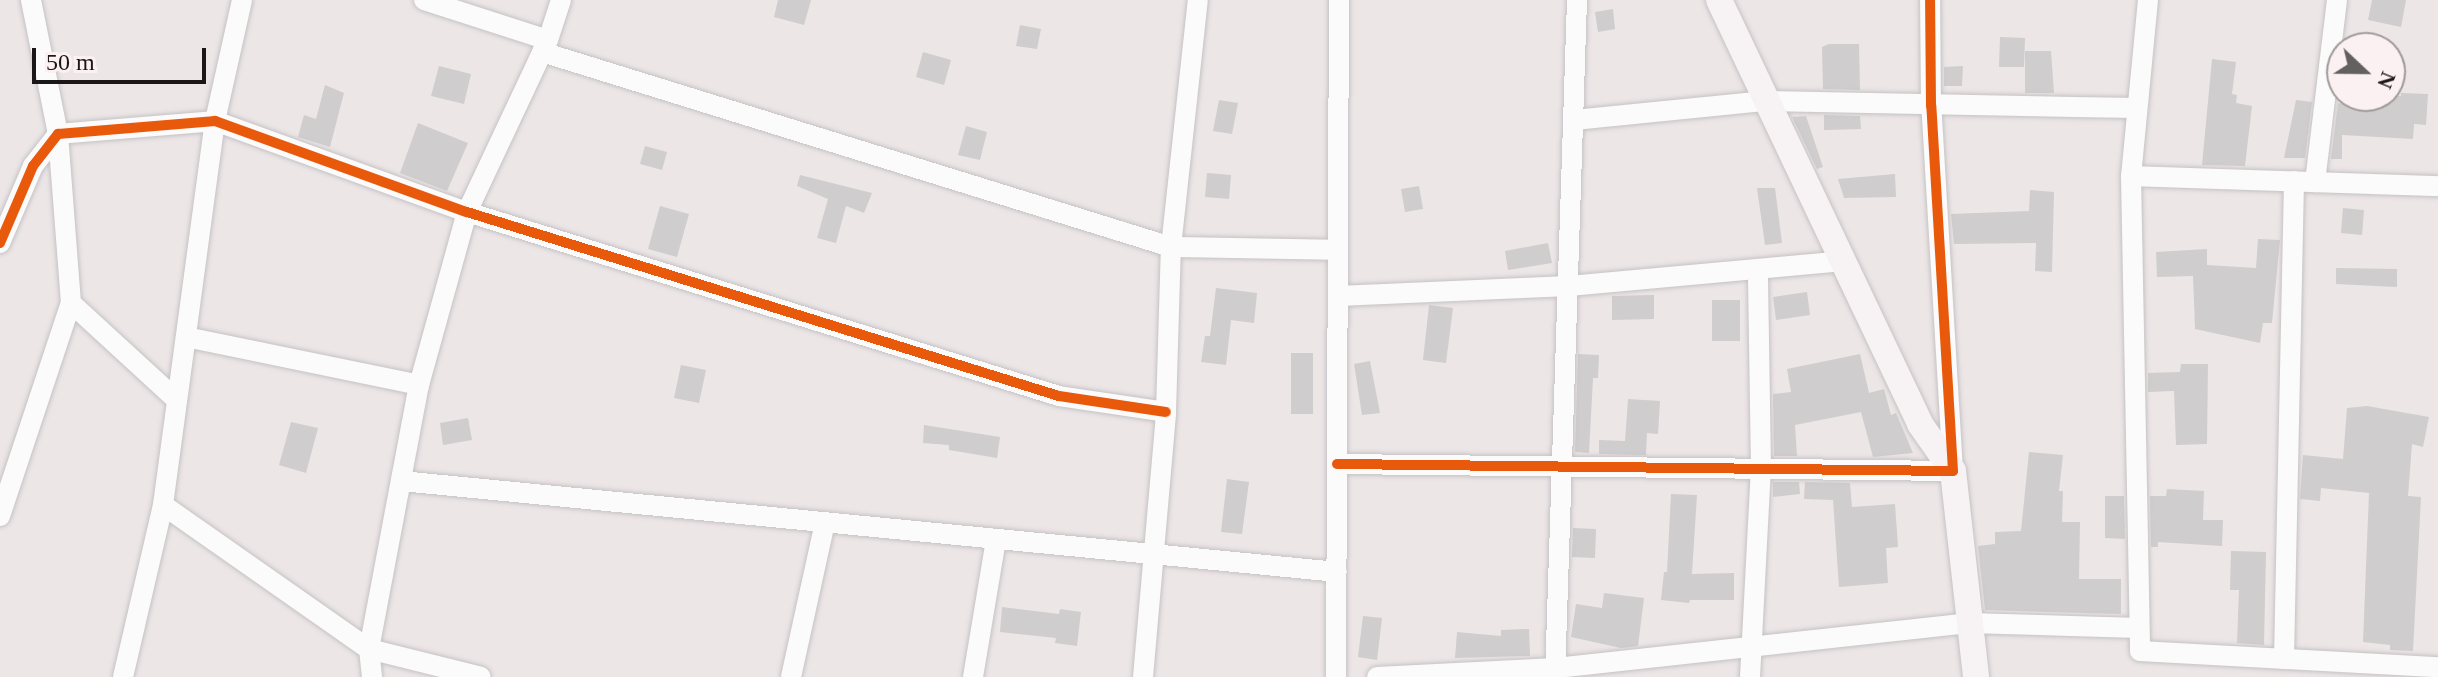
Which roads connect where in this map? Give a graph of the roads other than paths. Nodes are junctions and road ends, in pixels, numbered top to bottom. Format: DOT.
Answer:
graph roads {
  1 [pos="31,0"];
  2 [pos="242,0"];
  3 [pos="424,0"];
  4 [pos="561,0"];
  5 [pos="1198,0"];
  6 [pos="1339,0"];
  7 [pos="1577,0"];
  8 [pos="1719,0"];
  9 [pos="1930,0"];
  10 [pos="2148,0"];
  11 [pos="2337,0"];
  12 [pos="545,46"];
  13 [pos="1766,101"];
  14 [pos="1931,106"];
  15 [pos="2137,108"];
  16 [pos="1574,120"];
  17 [pos="215,121"];
  18 [pos="58,134"];
  19 [pos="2131,176"];
  20 [pos="2294,181"];
  21 [pos="2315,182"];
  22 [pos="2438,186"];
  23 [pos="467,212"];
  24 [pos="0,243"];
  25 [pos="1171,247"];
  26 [pos="1337,250"];
  27 [pos="1845,261"];
  28 [pos="1758,269"];
  29 [pos="1569,286"];
  30 [pos="1338,296"];
  31 [pos="71,303"];
  32 [pos="186,337"];
  33 [pos="419,385"];
  34 [pos="177,400"];
  35 [pos="1166,412"];
  36 [pos="1337,464"];
  37 [pos="1565,467"];
  38 [pos="1761,469"];
  39 [pos="1953,471"];
  40 [pos="401,481"];
  41 [pos="163,505"];
  42 [pos="0,516"];
  43 [pos="825,523"];
  44 [pos="996,539"];
  45 [pos="1153,554"];
  46 [pos="1337,572"];
  47 [pos="1969,623"];
  48 [pos="2139,628"];
  49 [pos="1753,647"];
  50 [pos="369,649"];
  51 [pos="2284,659"];
  52 [pos="2438,667"];
  53 [pos="1556,673"];
  54 [pos="123,677"];
  55 [pos="372,677"];
  56 [pos="481,677"];
  57 [pos="791,677"];
  58 [pos="973,677"];
  59 [pos="1143,677"];
  60 [pos="1336,677"];
  61 [pos="1377,677"];
  62 [pos="1750,677"];
  63 [pos="1976,677"];
  1 -- 18 [label="street"];
  2 -- 17 [label="street"];
  3 -- 12 [label="street"];
  4 -- 12 [label="street"];
  5 -- 25 [label="street"];
  6 -- 26 [label="street"];
  7 -- 16 [label="street"];
  8 -- 13 [label="street"];
  9 -- 14 [label="street"];
  10 -- 15 [label="street"];
  11 -- 21 [label="street"];
  12 -- 23 [label="street"];
  12 -- 25 [label="street"];
  13 -- 14 [label="street"];
  13 -- 16 [label="street"];
  13 -- 27 [label="street"];
  14 -- 15 [label="street"];
  14 -- 39 [label="street"];
  15 -- 19 [label="street"];
  16 -- 29 [label="street"];
  17 -- 18 [label="street"];
  17 -- 23 [label="street"];
  17 -- 32 [label="street"];
  18 -- 24 [label="street"];
  18 -- 31 [label="street"];
  19 -- 20 [label="street"];
  19 -- 48 [label="street"];
  20 -- 21 [label="street"];
  20 -- 51 [label="street"];
  21 -- 22 [label="street"];
  23 -- 33 [label="street"];
  23 -- 35 [label="street"];
  25 -- 26 [label="street"];
  25 -- 35 [label="street"];
  26 -- 30 [label="street"];
  27 -- 28 [label="street"];
  27 -- 39 [label="street"];
  28 -- 29 [label="street"];
  28 -- 38 [label="street"];
  29 -- 30 [label="street"];
  29 -- 37 [label="street"];
  30 -- 36 [label="street"];
  31 -- 34 [label="street"];
  31 -- 42 [label="street"];
  32 -- 33 [label="street"];
  32 -- 34 [label="street"];
  33 -- 40 [label="street"];
  34 -- 41 [label="street"];
  35 -- 45 [label="street"];
  36 -- 37 [label="street"];
  36 -- 46 [label="street"];
  37 -- 38 [label="street"];
  37 -- 53 [label="street"];
  38 -- 39 [label="street"];
  38 -- 49 [label="street"];
  39 -- 47 [label="street"];
  40 -- 43 [label="street"];
  40 -- 50 [label="street"];
  41 -- 50 [label="street"];
  41 -- 54 [label="street"];
  43 -- 44 [label="street"];
  43 -- 57 [label="street"];
  44 -- 45 [label="street"];
  44 -- 58 [label="street"];
  45 -- 46 [label="street"];
  45 -- 59 [label="street"];
  46 -- 60 [label="street"];
  47 -- 48 [label="street"];
  47 -- 49 [label="street"];
  47 -- 63 [label="street"];
  48 -- 51 [label="street"];
  49 -- 53 [label="street"];
  49 -- 62 [label="street"];
  50 -- 55 [label="street"];
  50 -- 56 [label="street"];
  51 -- 52 [label="street"];
  53 -- 61 [label="street"];
}
